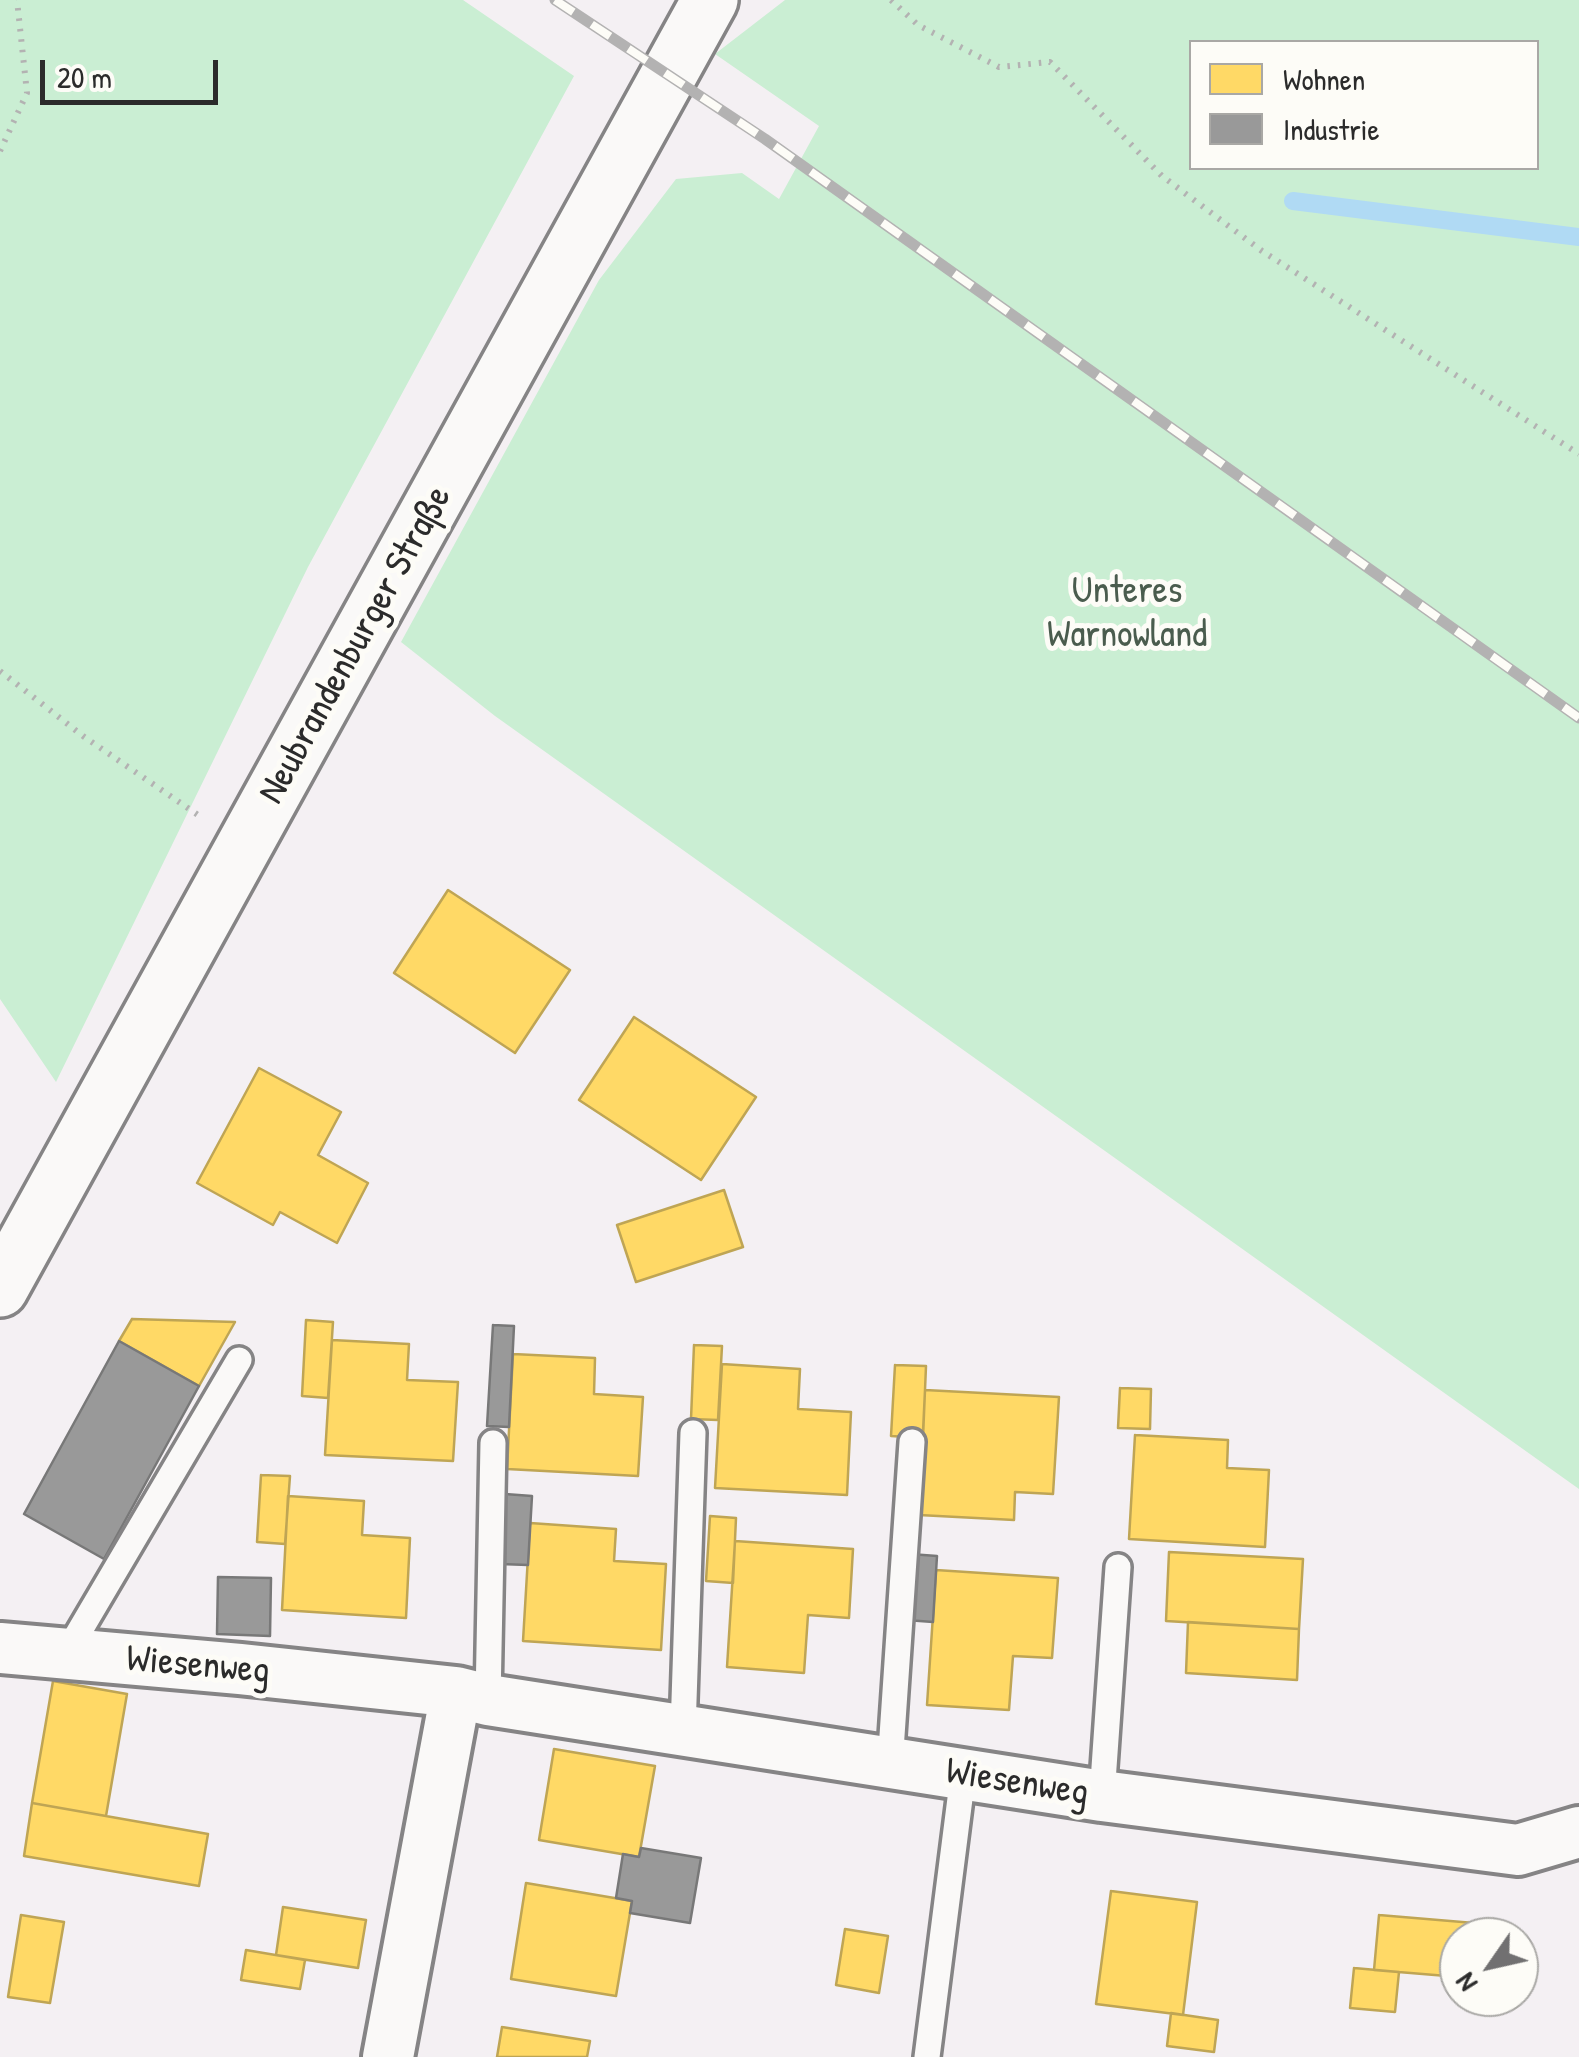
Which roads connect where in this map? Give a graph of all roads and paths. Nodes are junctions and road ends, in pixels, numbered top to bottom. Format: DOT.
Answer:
graph roads {
  1 [pos="18,0"];
  2 [pos="710,0"];
  3 [pos="891,0"];
  4 [pos="0,151"];
  5 [pos="1579,454"];
  6 [pos="0,671"];
  7 [pos="244,847"];
  8 [pos="0,1289"];
  9 [pos="239,1360"];
  10 [pos="693,1432"];
  11 [pos="912,1442"];
  12 [pos="493,1443"];
  13 [pos="1118,1568"];
  14 [pos="0,1648"];
  15 [pos="66,1654"];
  16 [pos="472,1696"];
  17 [pos="683,1730"];
  18 [pos="890,1764"];
  19 [pos="963,1775"];
  20 [pos="1102,1796"];
  21 [pos="1579,1832"];
  22 [pos="388,2057"];
  23 [pos="927,2057"];
  1 -- 4 [label="path"];
  2 -- 7 [label="main road, Neubrandenburger Straße"];
  3 -- 5 [label="path"];
  6 -- 7 [label="path"];
  7 -- 8 [label="main road, Neubrandenburger Straße"];
  9 -- 15 [label="lane"];
  10 -- 17 [label="lane"];
  11 -- 18 [label="lane"];
  12 -- 16 [label="lane"];
  13 -- 20 [label="lane"];
  14 -- 15 [label="street, Wiesenweg"];
  15 -- 16 [label="street, Wiesenweg"];
  16 -- 17 [label="street, Wiesenweg"];
  16 -- 22 [label="street"];
  17 -- 18 [label="street, Wiesenweg"];
  18 -- 19 [label="street, Wiesenweg"];
  19 -- 20 [label="street, Wiesenweg"];
  19 -- 23 [label="lane"];
  20 -- 21 [label="street, Wiesenweg"];
}
